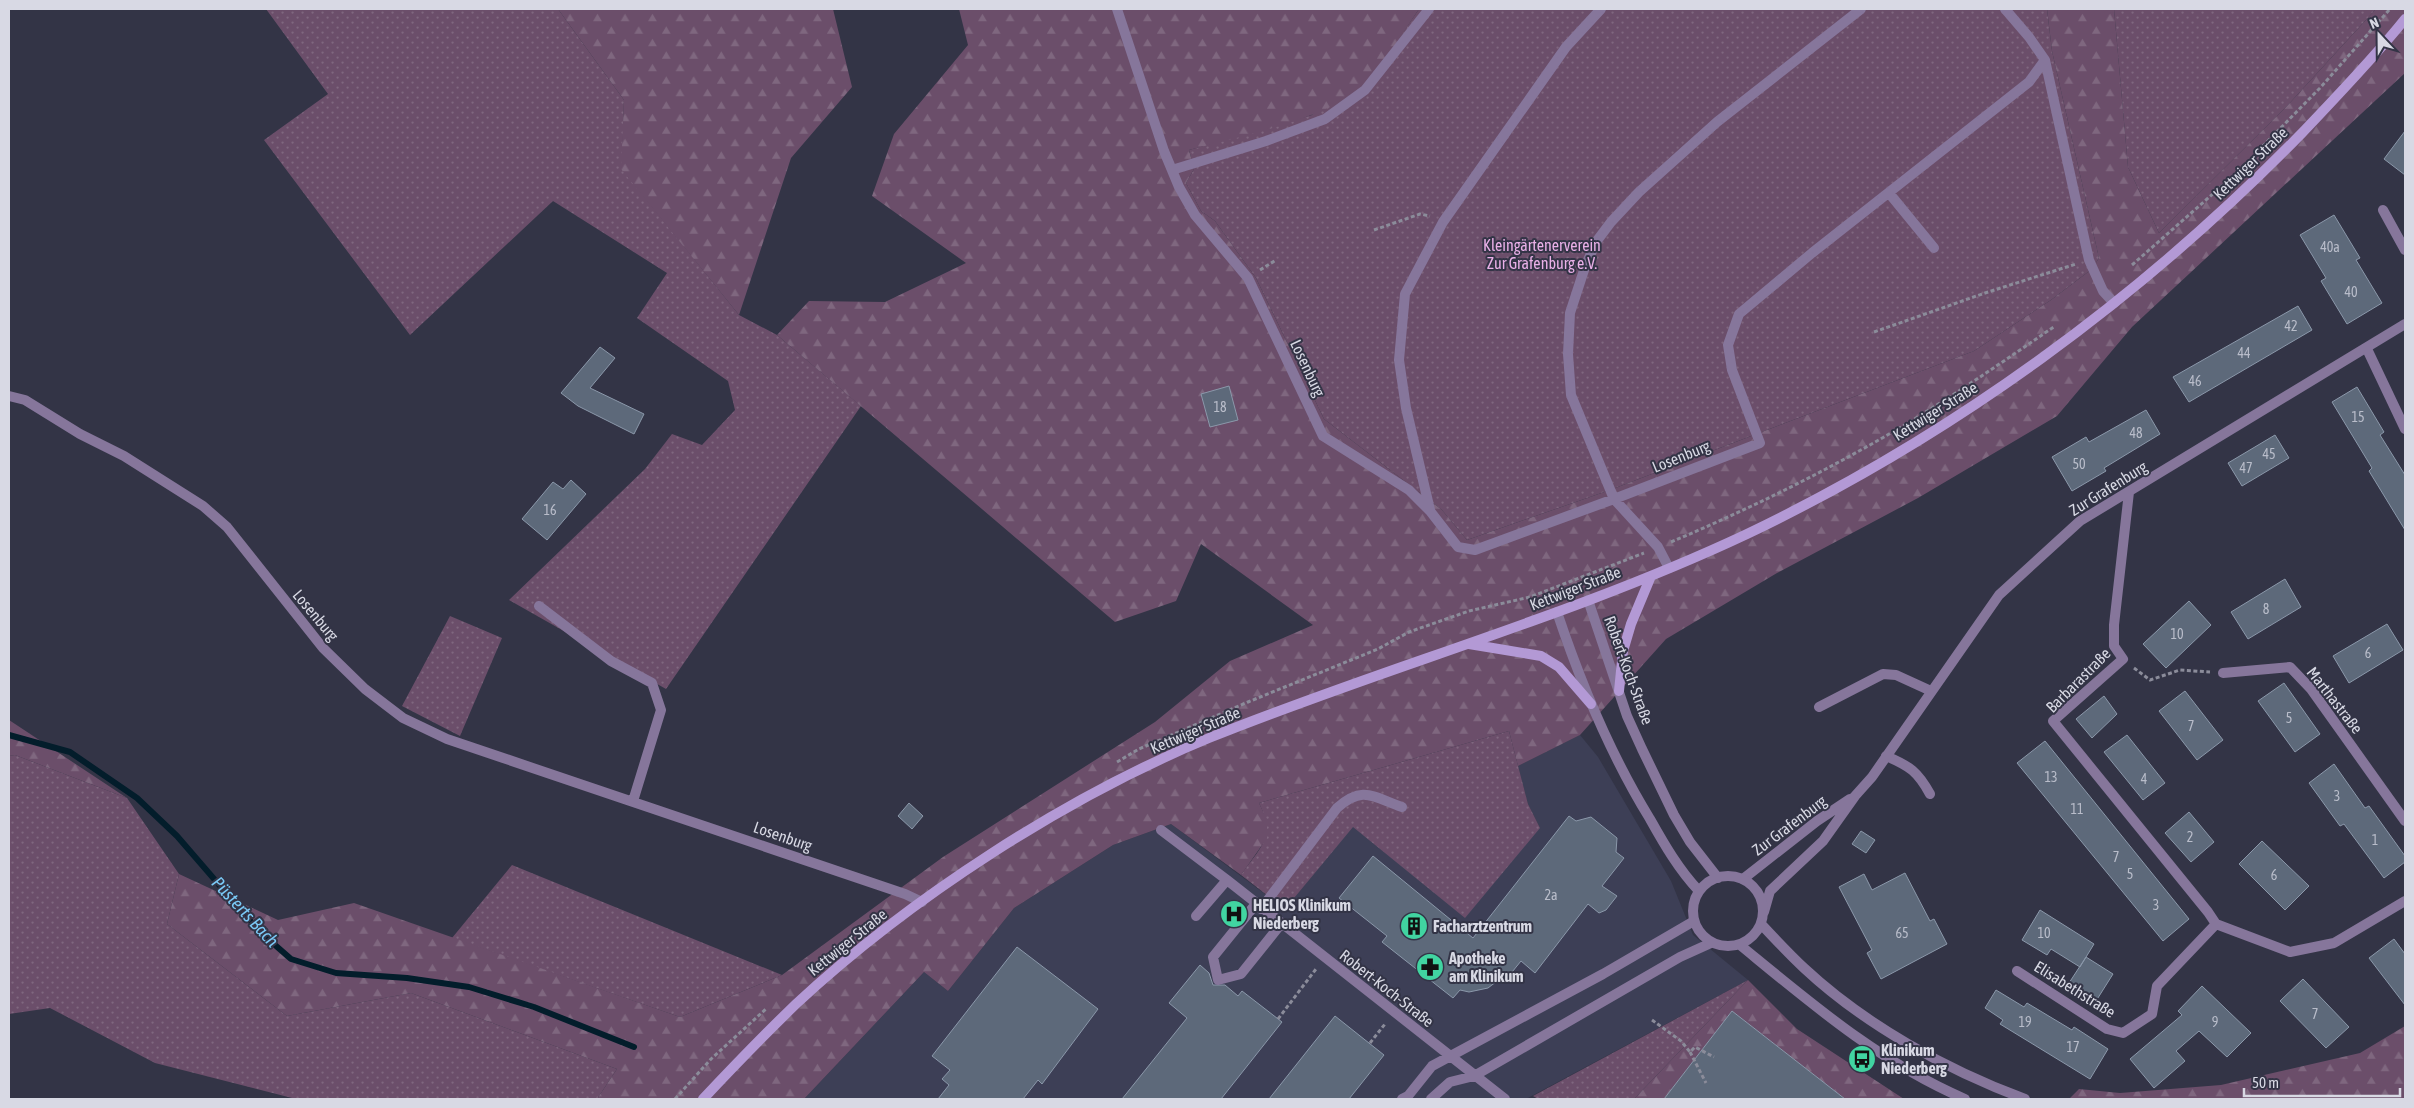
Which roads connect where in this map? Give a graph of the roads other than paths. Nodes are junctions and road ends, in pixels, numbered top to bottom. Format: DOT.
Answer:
graph roads {
  1 [pos="1117,9"];
  2 [pos="1429,9"];
  3 [pos="1601,9"];
  4 [pos="1861,9"];
  5 [pos="2005,9"];
  6 [pos="2405,19"];
  7 [pos="2044,60"];
  8 [pos="1172,170"];
  9 [pos="1889,193"];
  10 [pos="2383,210"];
  11 [pos="1934,248"];
  12 [pos="2405,250"];
  13 [pos="2114,303"];
  14 [pos="2405,324"];
  15 [pos="2367,349"];
  16 [pos="9,396"];
  17 [pos="2405,429"];
  18 [pos="2128,492"];
  19 [pos="1614,499"];
  20 [pos="1430,511"];
  21 [pos="1668,568"];
  22 [pos="1651,576"];
  23 [pos="1588,600"];
  24 [pos="539,606"];
  25 [pos="1557,612"];
  26 [pos="1466,644"];
  27 [pos="2223,673"];
  28 [pos="1619,691"];
  29 [pos="1931,691"];
  30 [pos="1590,704"];
  31 [pos="1819,707"];
  32 [pos="1886,756"];
  33 [pos="1930,794"];
  34 [pos="1855,796"];
  35 [pos="633,801"];
  36 [pos="1402,807"];
  37 [pos="2405,821"];
  38 [pos="1160,830"];
  39 [pos="1718,878"];
  40 [pos="1743,879"];
  41 [pos="1226,880"];
  42 [pos="1699,891"];
  43 [pos="2405,900"];
  44 [pos="922,902"];
  45 [pos="1258,907"];
  46 [pos="1764,912"];
  47 [pos="1196,916"];
  48 [pos="1694,921"];
  49 [pos="1281,924"];
  50 [pos="1761,924"];
  51 [pos="2216,924"];
  52 [pos="1711,943"];
  53 [pos="1740,945"];
  54 [pos="2016,971"];
  55 [pos="1449,1056"];
  56 [pos="1474,1076"];
  57 [pos="702,1099"];
  58 [pos="1402,1099"];
  59 [pos="1430,1099"];
  60 [pos="1504,1099"];
  61 [pos="1965,1099"];
  62 [pos="2024,1099"];
  1 -- 8 [label="street, Losenburg"];
  2 -- 8 [label="street"];
  3 -- 20 [label="street"];
  4 -- 19 [label="street"];
  5 -- 7 [label="street"];
  6 -- 13 [label="main road, Kettwiger Straße"];
  7 -- 9 [label="street"];
  7 -- 13 [label="street"];
  8 -- 20 [label="street, Losenburg"];
  9 -- 11 [label="street"];
  9 -- 19 [label="street, Losenburg"];
  10 -- 12 [label="street"];
  13 -- 21 [label="main road, Kettwiger Straße"];
  14 -- 15 [label="street, Zur Grafenburg"];
  15 -- 17 [label="street"];
  15 -- 18 [label="street, Zur Grafenburg"];
  16 -- 35 [label="street, Losenburg"];
  18 -- 29 [label="street, Zur Grafenburg"];
  18 -- 51 [label="street, Barbarastraße"];
  19 -- 20 [label="street, Losenburg"];
  19 -- 21 [label="street"];
  21 -- 22 [label="main road, Kettwiger Straße"];
  22 -- 23 [label="main road, Kettwiger Straße"];
  22 -- 28 [label="main road"];
  23 -- 25 [label="main road, Kettwiger Straße"];
  23 -- 28 [label="street, Robert-Koch-Straße"];
  24 -- 35 [label="street"];
  25 -- 26 [label="main road, Kettwiger Straße"];
  25 -- 30 [label="street"];
  26 -- 30 [label="main road"];
  26 -- 44 [label="main road, Kettwiger Straße"];
  27 -- 37 [label="street, Marthastraße"];
  28 -- 39 [label="street, Robert-Koch-Straße"];
  29 -- 31 [label="street"];
  29 -- 32 [label="street, Zur Grafenburg"];
  30 -- 42 [label="street"];
  32 -- 33 [label="street"];
  32 -- 34 [label="street, Zur Grafenburg"];
  34 -- 40 [label="street, Zur Grafenburg"];
  34 -- 46 [label="street, Zur Grafenburg"];
  35 -- 44 [label="street, Losenburg"];
  36 -- 45 [label="street"];
  38 -- 41 [label="street, Robert-Koch-Straße"];
  39 -- 40 [label="street"];
  39 -- 42 [label="street"];
  40 -- 46 [label="street"];
  41 -- 45 [label="street, Robert-Koch-Straße"];
  41 -- 47 [label="street"];
  42 -- 48 [label="street"];
  43 -- 51 [label="street"];
  44 -- 57 [label="main road, Kettwiger Straße"];
  45 -- 49 [label="street, Robert-Koch-Straße"];
  45 -- 49 [label="street"];
  46 -- 50 [label="street"];
  48 -- 52 [label="street"];
  48 -- 55 [label="street"];
  49 -- 55 [label="street, Robert-Koch-Straße"];
  50 -- 53 [label="street"];
  50 -- 62 [label="street"];
  51 -- 54 [label="street, Elisabethstraße"];
  52 -- 53 [label="street"];
  52 -- 56 [label="street"];
  53 -- 61 [label="street"];
  55 -- 56 [label="street, Robert-Koch-Straße"];
  55 -- 58 [label="street"];
  56 -- 59 [label="street"];
  56 -- 60 [label="street, Robert-Koch-Straße"];
}
